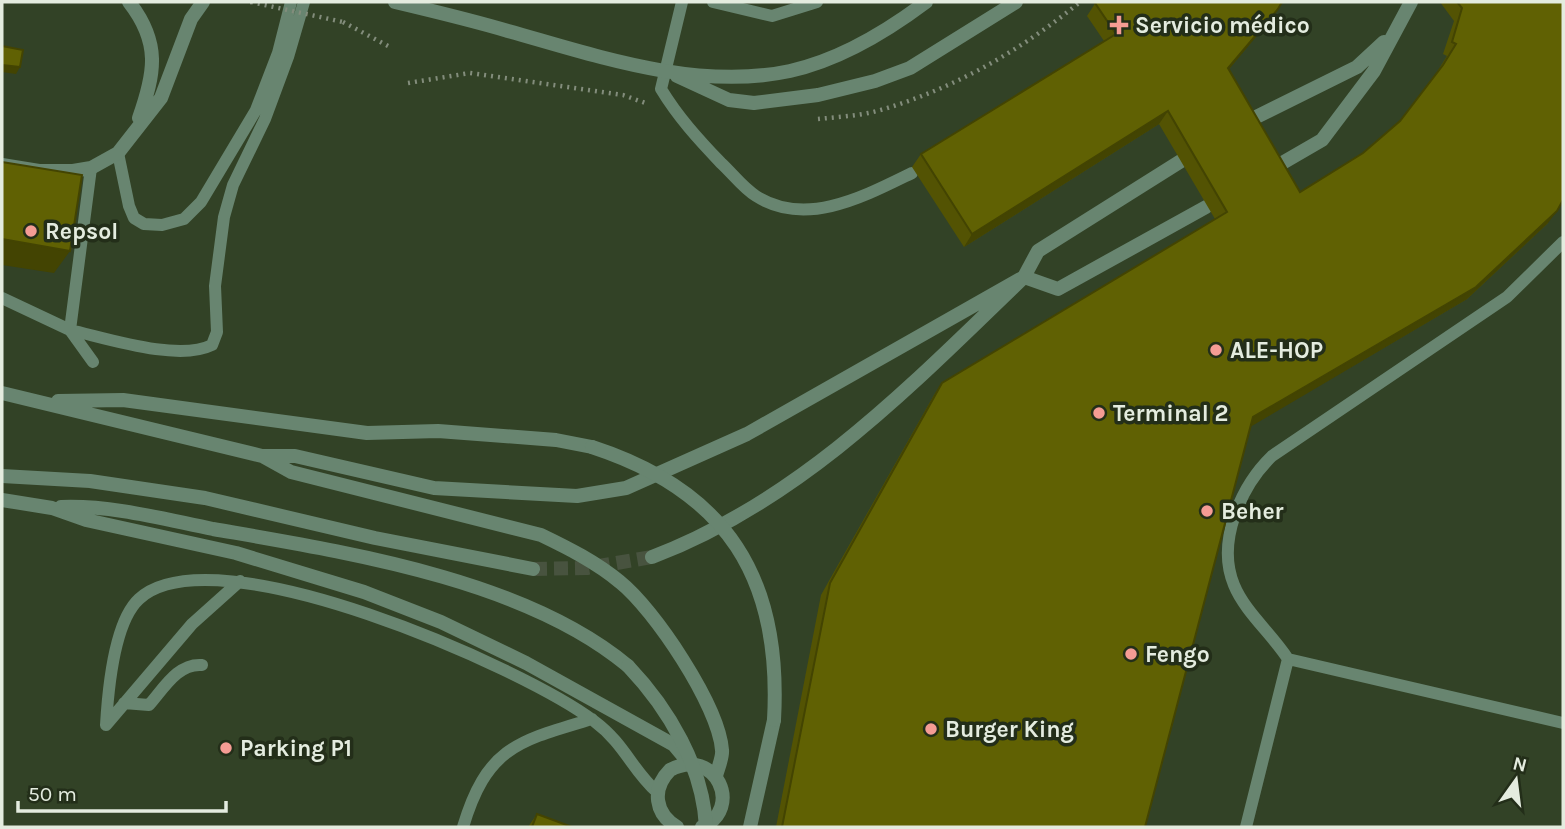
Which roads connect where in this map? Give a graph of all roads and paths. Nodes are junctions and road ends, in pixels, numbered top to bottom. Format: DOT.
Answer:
graph roads {
  1 [pos="130,2"];
  2 [pos="203,2"];
  3 [pos="251,2"];
  4 [pos="291,2"];
  5 [pos="304,2"];
  6 [pos="395,2"];
  7 [pos="682,2"];
  8 [pos="817,2"];
  9 [pos="926,2"];
  10 [pos="1016,2"];
  11 [pos="1411,2"];
  12 [pos="723,3"];
  13 [pos="1390,36"];
  14 [pos="390,47"];
  15 [pos="663,70"];
  16 [pos="1244,123"];
  17 [pos="137,126"];
  18 [pos="118,153"];
  19 [pos="1181,162"];
  20 [pos="2,165"];
  21 [pos="91,168"];
  22 [pos="1272,169"];
  23 [pos="912,173"];
  24 [pos="1206,207"];
  25 [pos="1563,242"];
  26 [pos="1024,277"];
  27 [pos="2,298"];
  28 [pos="70,330"];
  29 [pos="93,362"];
  30 [pos="2,393"];
  31 [pos="39,401"];
  32 [pos="262,456"];
  33 [pos="2,476"];
  34 [pos="2,500"];
  35 [pos="52,508"];
  36 [pos="652,556"];
  37 [pos="533,569"];
  38 [pos="240,581"];
  39 [pos="1288,659"];
  40 [pos="202,665"];
  41 [pos="124,703"];
  42 [pos="592,719"];
  43 [pos="1563,723"];
  44 [pos="689,763"];
  45 [pos="716,776"];
  46 [pos="657,792"];
  47 [pos="463,827"];
  48 [pos="675,827"];
  49 [pos="704,827"];
  50 [pos="750,827"];
  51 [pos="1246,827"];
  1 -- 17 [label="street"];
  2 -- 17 [label="street"];
  3 -- 14 [label="path, bridge"];
  4 -- 18 [label="lane"];
  5 -- 28 [label="lane"];
  6 -- 15 [label="street"];
  7 -- 15 [label="lane"];
  8 -- 12 [label="lane"];
  9 -- 15 [label="street"];
  10 -- 15 [label="street"];
  11 -- 13 [label="street"];
  13 -- 16 [label="street"];
  13 -- 22 [label="street"];
  15 -- 23 [label="lane"];
  17 -- 18 [label="street"];
  18 -- 21 [label="street"];
  19 -- 26 [label="street"];
  20 -- 21 [label="street"];
  21 -- 28 [label="lane"];
  24 -- 26 [label="street"];
  25 -- 39 [label="lane"];
  26 -- 32 [label="street"];
  26 -- 36 [label="street"];
  27 -- 28 [label="lane"];
  28 -- 29 [label="lane"];
  30 -- 31 [label="street"];
  31 -- 32 [label="street"];
  31 -- 50 [label="street, bridge"];
  32 -- 45 [label="street"];
  33 -- 37 [label="street"];
  34 -- 35 [label="street"];
  35 -- 44 [label="street"];
  35 -- 49 [label="street, bridge"];
  38 -- 41 [label="lane"];
  38 -- 41 [label="lane"];
  38 -- 42 [label="lane"];
  39 -- 43 [label="lane"];
  39 -- 51 [label="lane"];
  40 -- 41 [label="lane"];
  42 -- 46 [label="lane"];
  42 -- 47 [label="lane"];
  44 -- 45 [label="street"];
  44 -- 46 [label="street"];
  45 -- 49 [label="street"];
  46 -- 48 [label="street"];
}
